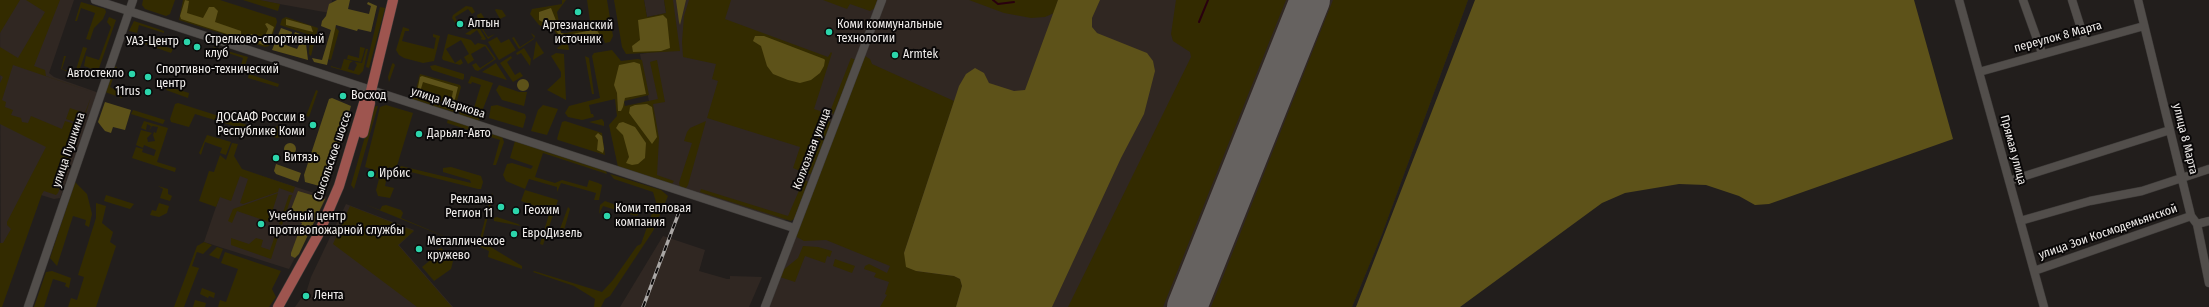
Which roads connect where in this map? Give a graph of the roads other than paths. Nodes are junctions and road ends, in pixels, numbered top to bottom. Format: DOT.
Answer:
graph roads {
  1 [pos="95,0"];
  2 [pos="133,0"];
  3 [pos="393,0"];
  4 [pos="882,0"];
  5 [pos="1959,0"];
  6 [pos="2023,0"];
  7 [pos="2072,0"];
  8 [pos="2138,0"];
  9 [pos="129,11"];
  10 [pos="2144,26"];
  11 [pos="2085,41"];
  12 [pos="2042,53"];
  13 [pos="1979,72"];
  14 [pos="370,95"];
  15 [pos="2170,130"];
  16 [pos="2209,170"];
  17 [pos="2182,178"];
  18 [pos="2009,181"];
  19 [pos="2191,216"];
  20 [pos="2020,221"];
  21 [pos="2209,221"];
  22 [pos="2197,224"];
  23 [pos="794,228"];
  24 [pos="2034,271"];
  25 [pos="2209,284"];
  26 [pos="28,307"];
  27 [pos="278,307"];
  28 [pos="286,307"];
  29 [pos="765,307"];
  30 [pos="2044,307"];
  1 -- 9 [label="street, улица Маркова"];
  2 -- 9 [label="street, улица Пушкина"];
  3 -- 14 [label="main road, Сысольское шоссе"];
  4 -- 23 [label="street, Колхозная улица"];
  5 -- 13 [label="street, Прямая улица"];
  6 -- 12 [label="street"];
  7 -- 11 [label="street"];
  8 -- 10 [label="street, улица 8 Марта"];
  9 -- 14 [label="street, улица Маркова"];
  9 -- 26 [label="street, улица Пушкина"];
  10 -- 11 [label="street, переулок 8 Марта"];
  10 -- 15 [label="street, улица 8 Марта"];
  11 -- 12 [label="street, переулок 8 Марта"];
  12 -- 13 [label="street, переулок 8 Марта"];
  13 -- 18 [label="street, Прямая улица"];
  14 -- 23 [label="street, улица Маркова"];
  14 -- 27 [label="main road, Сысольское шоссе"];
  14 -- 28 [label="main road, Сысольское шоссе"];
  15 -- 17 [label="street, улица 8 Марта"];
  15 -- 18 [label="street"];
  16 -- 17 [label="street"];
  17 -- 19 [label="street, улица 8 Марта"];
  17 -- 20 [label="street"];
  18 -- 20 [label="street, Прямая улица"];
  19 -- 22 [label="street, улица 8 Марта"];
  19 -- 24 [label="street, улица Зои Космодемьянской"];
  20 -- 24 [label="street, Прямая улица"];
  21 -- 22 [label="street"];
  22 -- 25 [label="street, улица 8 Марта"];
  23 -- 29 [label="street, Колхозная улица"];
  24 -- 30 [label="street, Прямая улица"];
}
